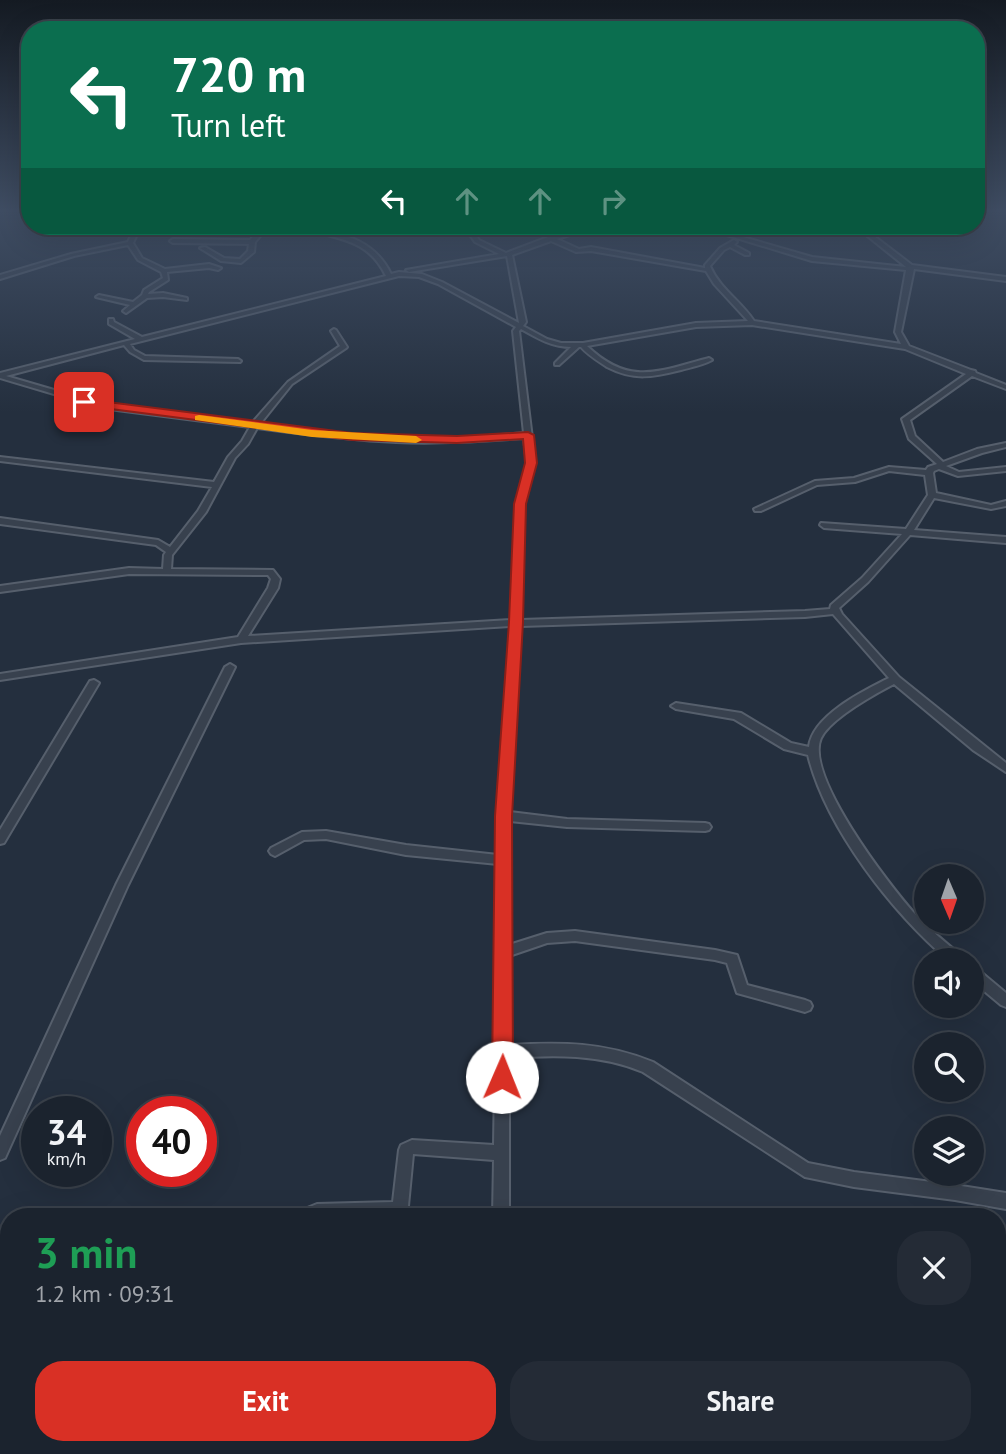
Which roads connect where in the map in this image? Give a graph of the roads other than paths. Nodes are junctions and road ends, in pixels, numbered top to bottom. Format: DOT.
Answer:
graph roads {
  1 [pos="165,277"];
  2 [pos="387,277"];
  3 [pos="425,277"];
  4 [pos="512,277"];
  5 [pos="712,277"];
  6 [pos="908,277"];
  7 [pos="987,277"];
  8 [pos="1006,279"];
  9 [pos="145,296"];
  10 [pos="99,297"];
  11 [pos="185,299"];
  12 [pos="133,304"];
  13 [pos="126,311"];
  14 [pos="111,320"];
  15 [pos="521,322"];
  16 [pos="752,323"];
  17 [pos="334,331"];
  18 [pos="140,340"];
  19 [pos="126,343"];
  20 [pos="579,345"];
  21 [pos="906,346"];
  22 [pos="709,360"];
  23 [pos="238,361"];
  24 [pos="557,364"];
  25 [pos="973,372"];
  26 [pos="0,375"];
  27 [pos="1006,387"];
  28 [pos="254,426"];
  29 [pos="528,435"];
  30 [pos="1006,445"];
  31 [pos="0,458"];
  32 [pos="941,466"];
  33 [pos="1006,469"];
  34 [pos="929,473"];
  35 [pos="217,485"];
  36 [pos="932,495"];
  37 [pos="1006,503"];
  38 [pos="758,509"];
  39 [pos="0,522"];
  40 [pos="824,525"];
  41 [pos="909,531"];
  42 [pos="1006,540"];
  43 [pos="171,552"];
  44 [pos="167,569"];
  45 [pos="0,589"];
  46 [pos="834,611"];
  47 [pos="516,622"];
  48 [pos="241,640"];
  49 [pos="230,667"];
  50 [pos="0,677"];
  51 [pos="895,679"];
  52 [pos="94,683"];
  53 [pos="676,706"];
  54 [pos="812,752"];
  55 [pos="1006,768"];
  56 [pos="504,816"];
  57 [pos="705,827"];
  58 [pos="0,839"];
  59 [pos="275,851"];
  60 [pos="502,860"];
  61 [pos="943,948"];
  62 [pos="501,953"];
  63 [pos="984,983"];
  64 [pos="1006,1001"];
  65 [pos="805,1006"];
  66 [pos="503,1052"];
  67 [pos="0,1153"];
  68 [pos="500,1153"];
  69 [pos="1006,1201"];
  70 [pos="397,1208"];
  71 [pos="500,1208"];
  1 -- 9 [label="street"];
  2 -- 18 [label="street"];
  3 -- 15 [label="street"];
  4 -- 15 [label="street"];
  5 -- 16 [label="street"];
  6 -- 21 [label="street"];
  7 -- 8 [label="street"];
  9 -- 11 [label="street"];
  9 -- 12 [label="street"];
  10 -- 12 [label="street"];
  12 -- 13 [label="street"];
  14 -- 18 [label="street"];
  15 -- 20 [label="street"];
  15 -- 29 [label="street"];
  16 -- 20 [label="street"];
  16 -- 21 [label="street"];
  17 -- 28 [label="street"];
  18 -- 19 [label="street"];
  19 -- 23 [label="street"];
  19 -- 26 [label="street"];
  20 -- 22 [label="street"];
  20 -- 24 [label="street"];
  21 -- 25 [label="street"];
  25 -- 27 [label="street"];
  25 -- 32 [label="street"];
  26 -- 28 [label="street"];
  28 -- 29 [label="street"];
  28 -- 35 [label="street"];
  29 -- 47 [label="street"];
  30 -- 32 [label="street"];
  31 -- 35 [label="street"];
  32 -- 33 [label="street"];
  32 -- 34 [label="street"];
  34 -- 36 [label="street"];
  34 -- 38 [label="street"];
  35 -- 43 [label="street"];
  36 -- 37 [label="street"];
  36 -- 41 [label="street"];
  39 -- 43 [label="street"];
  40 -- 41 [label="street"];
  41 -- 42 [label="street"];
  41 -- 46 [label="street"];
  43 -- 44 [label="street"];
  44 -- 45 [label="street"];
  44 -- 48 [label="street"];
  46 -- 47 [label="street"];
  46 -- 51 [label="street"];
  47 -- 48 [label="street"];
  47 -- 56 [label="street"];
  48 -- 50 [label="street"];
  49 -- 67 [label="street"];
  51 -- 54 [label="street"];
  51 -- 55 [label="street"];
  52 -- 58 [label="street"];
  53 -- 54 [label="street"];
  54 -- 61 [label="street"];
  56 -- 57 [label="street"];
  56 -- 60 [label="street"];
  59 -- 60 [label="street"];
  60 -- 62 [label="street"];
  62 -- 65 [label="street"];
  62 -- 66 [label="street"];
  63 -- 64 [label="street"];
  66 -- 68 [label="street"];
  66 -- 69 [label="street"];
  68 -- 70 [label="street"];
  68 -- 71 [label="street"];
}
